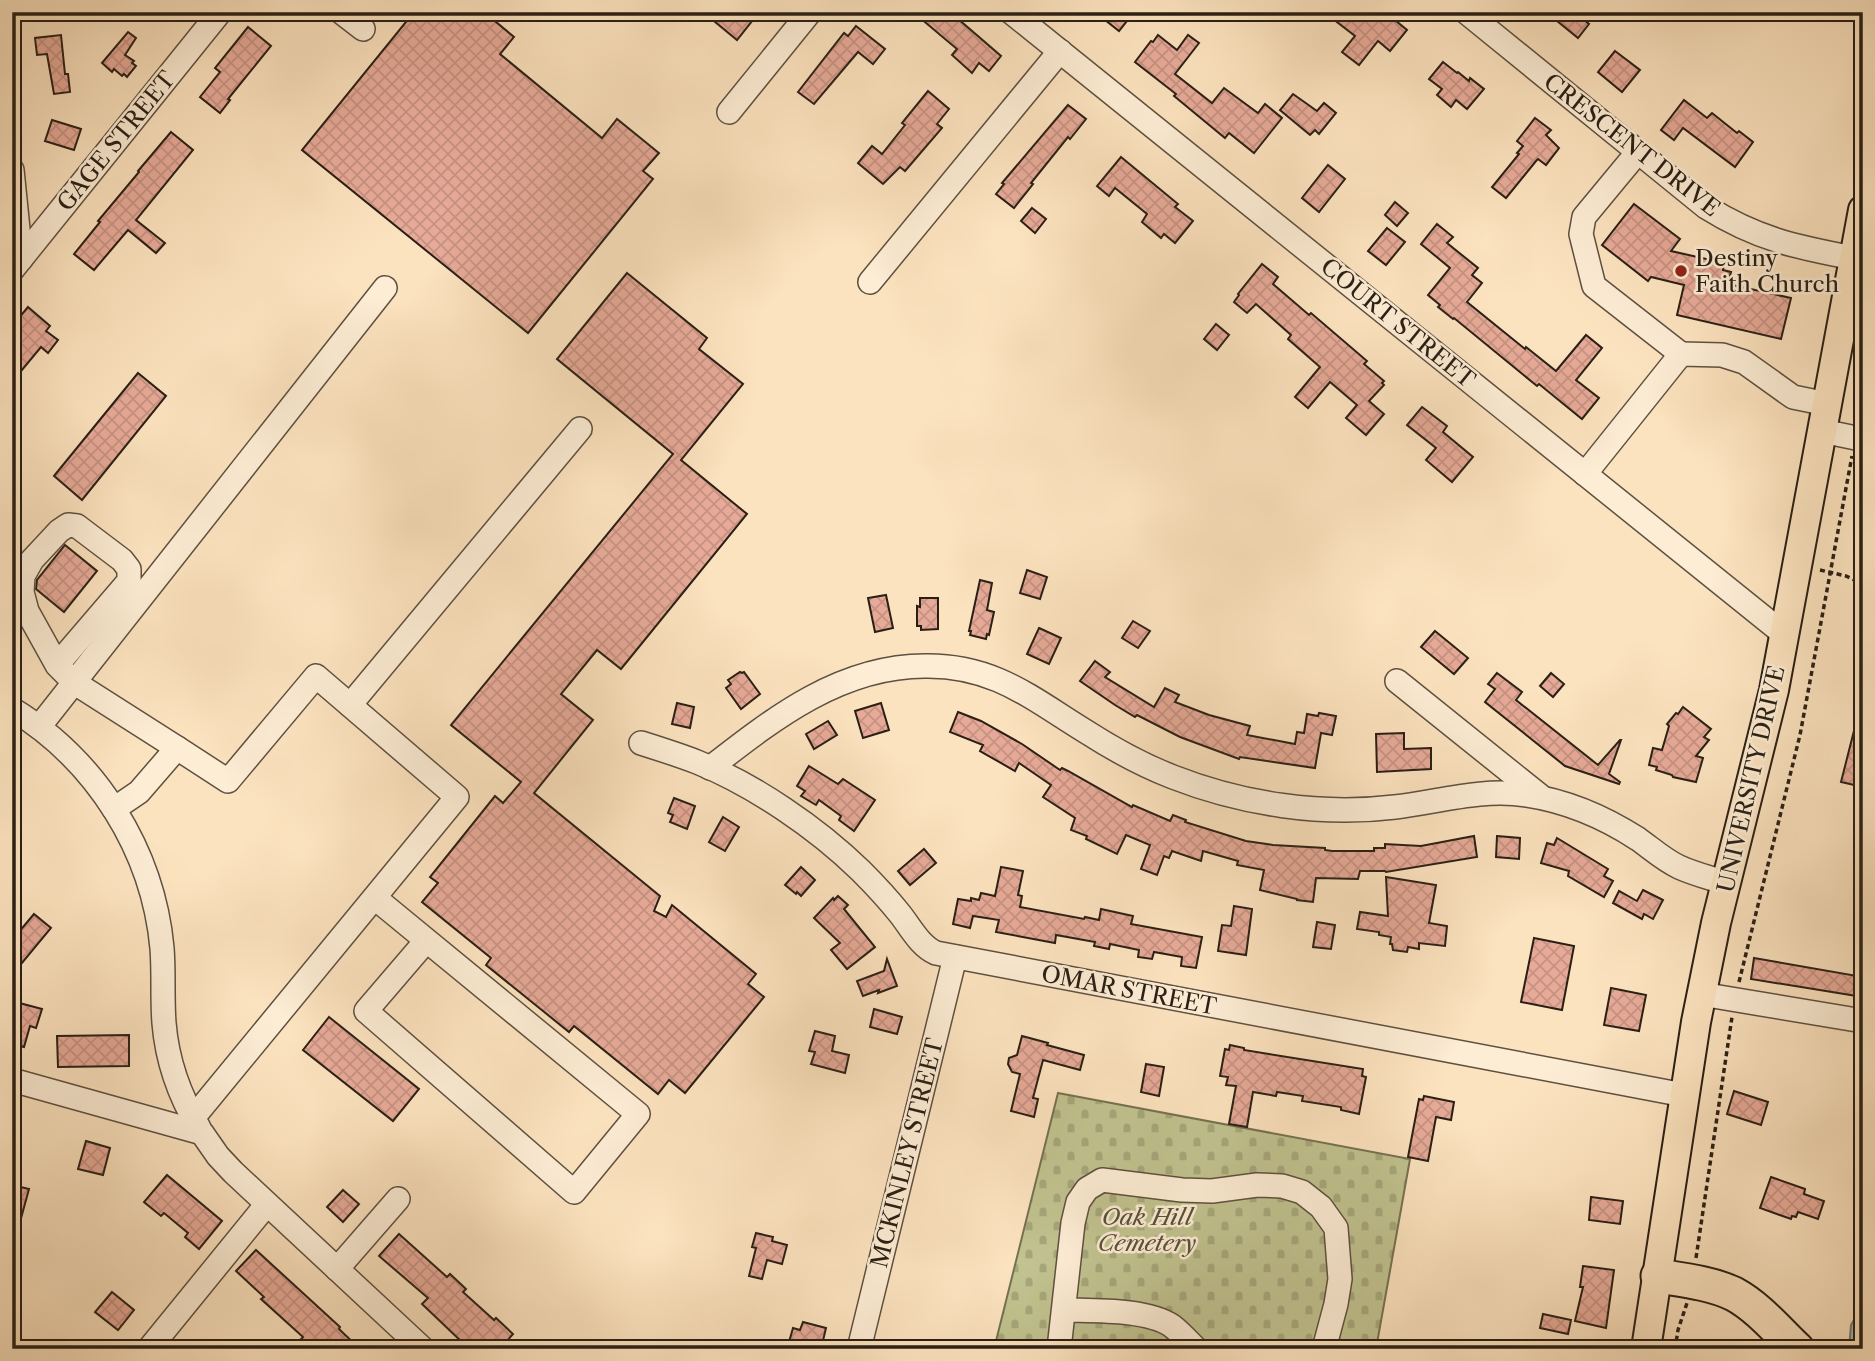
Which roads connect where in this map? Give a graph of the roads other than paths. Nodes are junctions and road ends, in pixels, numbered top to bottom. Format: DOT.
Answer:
graph roads {
  1 [pos="220,12"];
  2 [pos="341,12"];
  3 [pos="810,12"];
  4 [pos="1011,12"];
  5 [pos="1466,12"];
  6 [pos="363,29"];
  7 [pos="1060,51"];
  8 [pos="729,112"];
  9 [pos="1637,153"];
  10 [pos="12,170"];
  11 [pos="1863,210"];
  12 [pos="1854,258"];
  13 [pos="17,264"];
  14 [pos="870,282"];
  15 [pos="385,288"];
  16 [pos="1681,354"];
  17 [pos="1824,418"];
  18 [pos="580,429"];
  19 [pos="1859,437"];
  20 [pos="1585,474"];
  21 [pos="1784,634"];
  22 [pos="57,665"];
  23 [pos="1397,681"];
  24 [pos="75,683"];
  25 [pos="350,705"];
  26 [pos="12,709"];
  27 [pos="39,727"];
  28 [pos="641,743"];
  29 [pos="177,748"];
  30 [pos="709,768"];
  31 [pos="1541,797"];
  32 [pos="114,809"];
  33 [pos="1726,883"];
  34 [pos="374,898"];
  35 [pos="426,941"];
  36 [pos="955,957"];
  37 [pos="1701,994"];
  38 [pos="1863,1021"];
  39 [pos="12,1080"];
  40 [pos="1684,1095"];
  41 [pos="198,1126"];
  42 [pos="398,1199"];
  43 [pos="267,1204"];
  44 [pos="337,1269"];
  45 [pos="1658,1276"];
  46 [pos="1065,1310"];
  47 [pos="149,1349"];
  48 [pos="423,1349"];
  49 [pos="859,1349"];
  50 [pos="1059,1349"];
  51 [pos="1196,1349"];
  52 [pos="1324,1349"];
  53 [pos="1646,1349"];
  54 [pos="1797,1349"];
  1 -- 13 [label="street, GAGE STREET"];
  2 -- 6 [label="street"];
  3 -- 8 [label="street"];
  4 -- 7 [label="street, COURT STREET"];
  5 -- 9 [label="street, CRESCENT DRIVE"];
  7 -- 14 [label="street"];
  7 -- 20 [label="street, COURT STREET"];
  9 -- 12 [label="street, CRESCENT DRIVE"];
  9 -- 16 [label="street"];
  10 -- 13 [label="street"];
  11 -- 12 [label="main road, UNIVERSITY DRIVE"];
  12 -- 17 [label="main road, UNIVERSITY DRIVE"];
  15 -- 24 [label="street"];
  16 -- 17 [label="street"];
  16 -- 20 [label="street"];
  17 -- 19 [label="street"];
  17 -- 21 [label="main road, UNIVERSITY DRIVE"];
  18 -- 25 [label="street"];
  20 -- 21 [label="street, COURT STREET"];
  21 -- 33 [label="main road, UNIVERSITY DRIVE"];
  22 -- 22 [label="street"];
  22 -- 24 [label="street"];
  23 -- 31 [label="street"];
  24 -- 27 [label="street"];
  24 -- 29 [label="street"];
  25 -- 29 [label="street"];
  25 -- 34 [label="street"];
  26 -- 27 [label="street"];
  27 -- 32 [label="street"];
  28 -- 30 [label="street, OMAR STREET"];
  29 -- 32 [label="street"];
  30 -- 31 [label="street"];
  30 -- 36 [label="street, OMAR STREET"];
  31 -- 33 [label="street"];
  32 -- 41 [label="street"];
  33 -- 37 [label="main road, UNIVERSITY DRIVE"];
  34 -- 35 [label="street"];
  34 -- 41 [label="street"];
  35 -- 35 [label="street"];
  36 -- 40 [label="street, OMAR STREET"];
  36 -- 49 [label="street, MCKINLEY STREET"];
  37 -- 38 [label="street"];
  37 -- 40 [label="main road, UNIVERSITY DRIVE"];
  39 -- 41 [label="street"];
  40 -- 45 [label="main road, UNIVERSITY DRIVE"];
  41 -- 43 [label="street"];
  42 -- 44 [label="street"];
  43 -- 44 [label="street"];
  43 -- 47 [label="street"];
  44 -- 48 [label="street"];
  45 -- 53 [label="main road, UNIVERSITY DRIVE"];
  45 -- 54 [label="highway"];
  46 -- 50 [label="street"];
  46 -- 51 [label="street"];
  46 -- 52 [label="street"];
}
